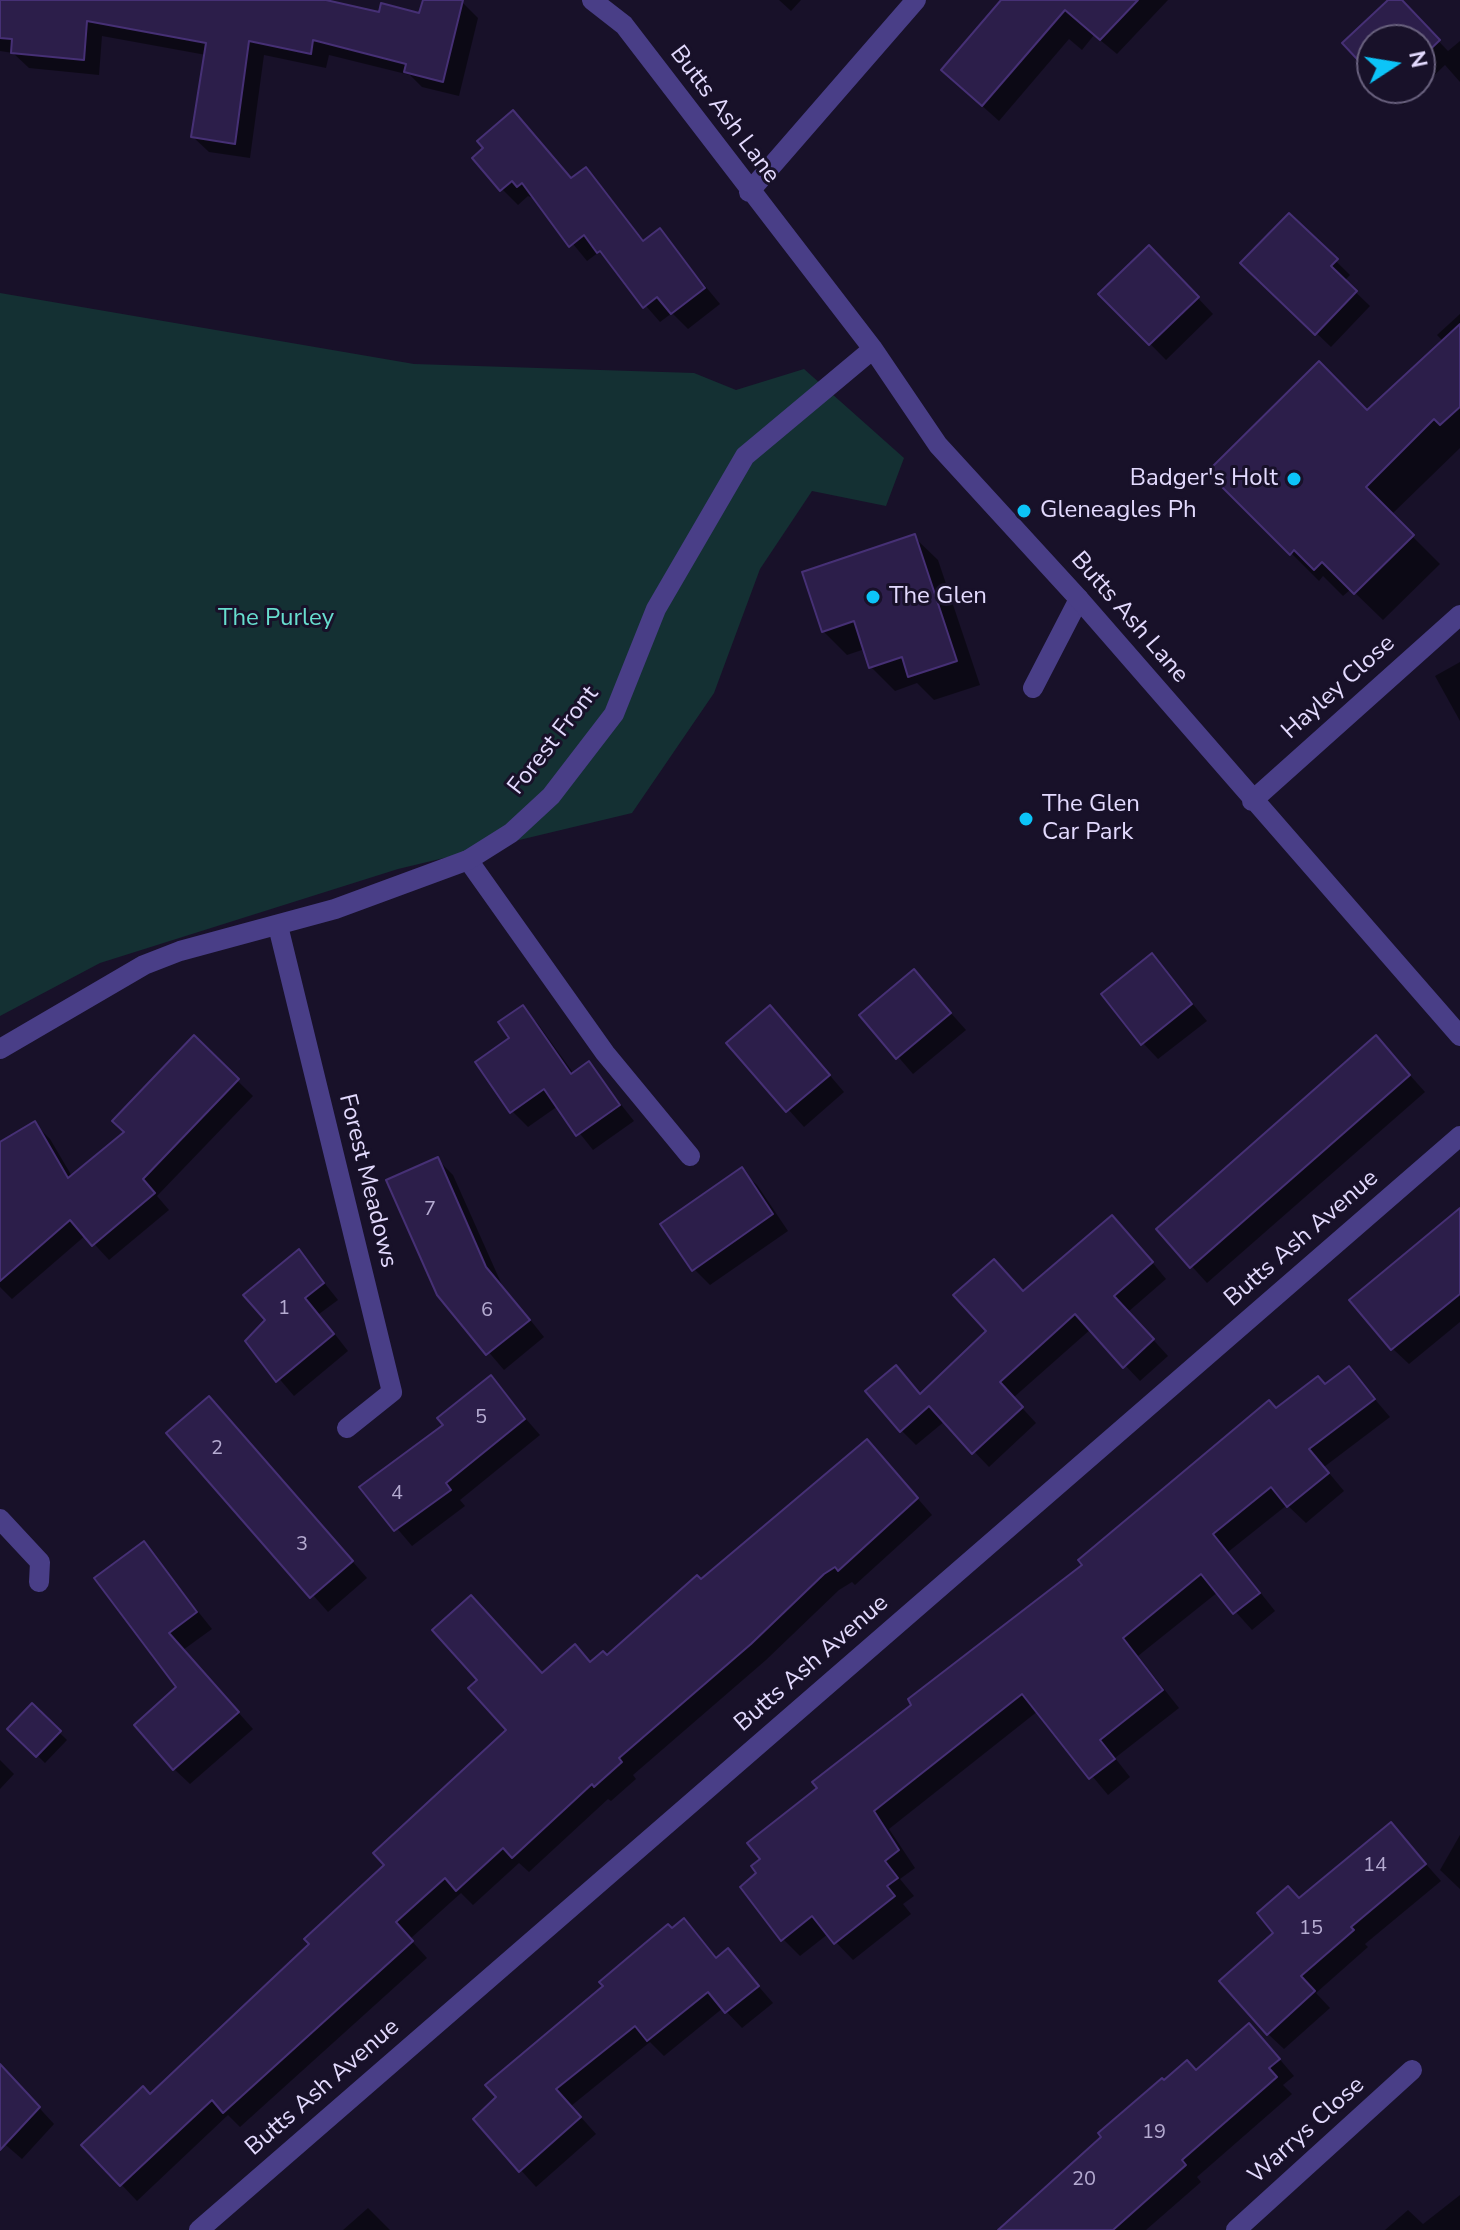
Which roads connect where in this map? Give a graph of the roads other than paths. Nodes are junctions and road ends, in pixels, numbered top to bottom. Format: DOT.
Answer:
graph roads {
  1 [pos="592,0"];
  2 [pos="916,0"];
  3 [pos="749,192"];
  4 [pos="873,349"];
  5 [pos="1079,599"];
  6 [pos="1460,615"];
  7 [pos="1033,688"];
  8 [pos="1252,801"];
  9 [pos="468,860"];
  10 [pos="278,926"];
  11 [pos="1460,1036"];
  12 [pos="0,1049"];
  13 [pos="1460,1136"];
  14 [pos="690,1156"];
  15 [pos="347,1428"];
  16 [pos="0,1519"];
  17 [pos="39,1582"];
  18 [pos="1412,2070"];
  19 [pos="199,2230"];
  20 [pos="1236,2230"];
  1 -- 3 [label="street, Butts Ash Lane"];
  2 -- 3 [label="street"];
  3 -- 4 [label="street, Butts Ash Lane"];
  4 -- 5 [label="street, Butts Ash Lane"];
  4 -- 9 [label="street, Forest Front"];
  5 -- 7 [label="street"];
  5 -- 8 [label="street, Butts Ash Lane"];
  6 -- 8 [label="street, Hayley Close"];
  8 -- 11 [label="street, Butts Ash Lane"];
  9 -- 10 [label="street, Forest Front"];
  9 -- 14 [label="street"];
  10 -- 12 [label="street, Forest Front"];
  10 -- 15 [label="street, Forest Meadows"];
  13 -- 19 [label="street, Butts Ash Avenue"];
  16 -- 17 [label="street"];
  18 -- 20 [label="street, Warrys Close"];
}
